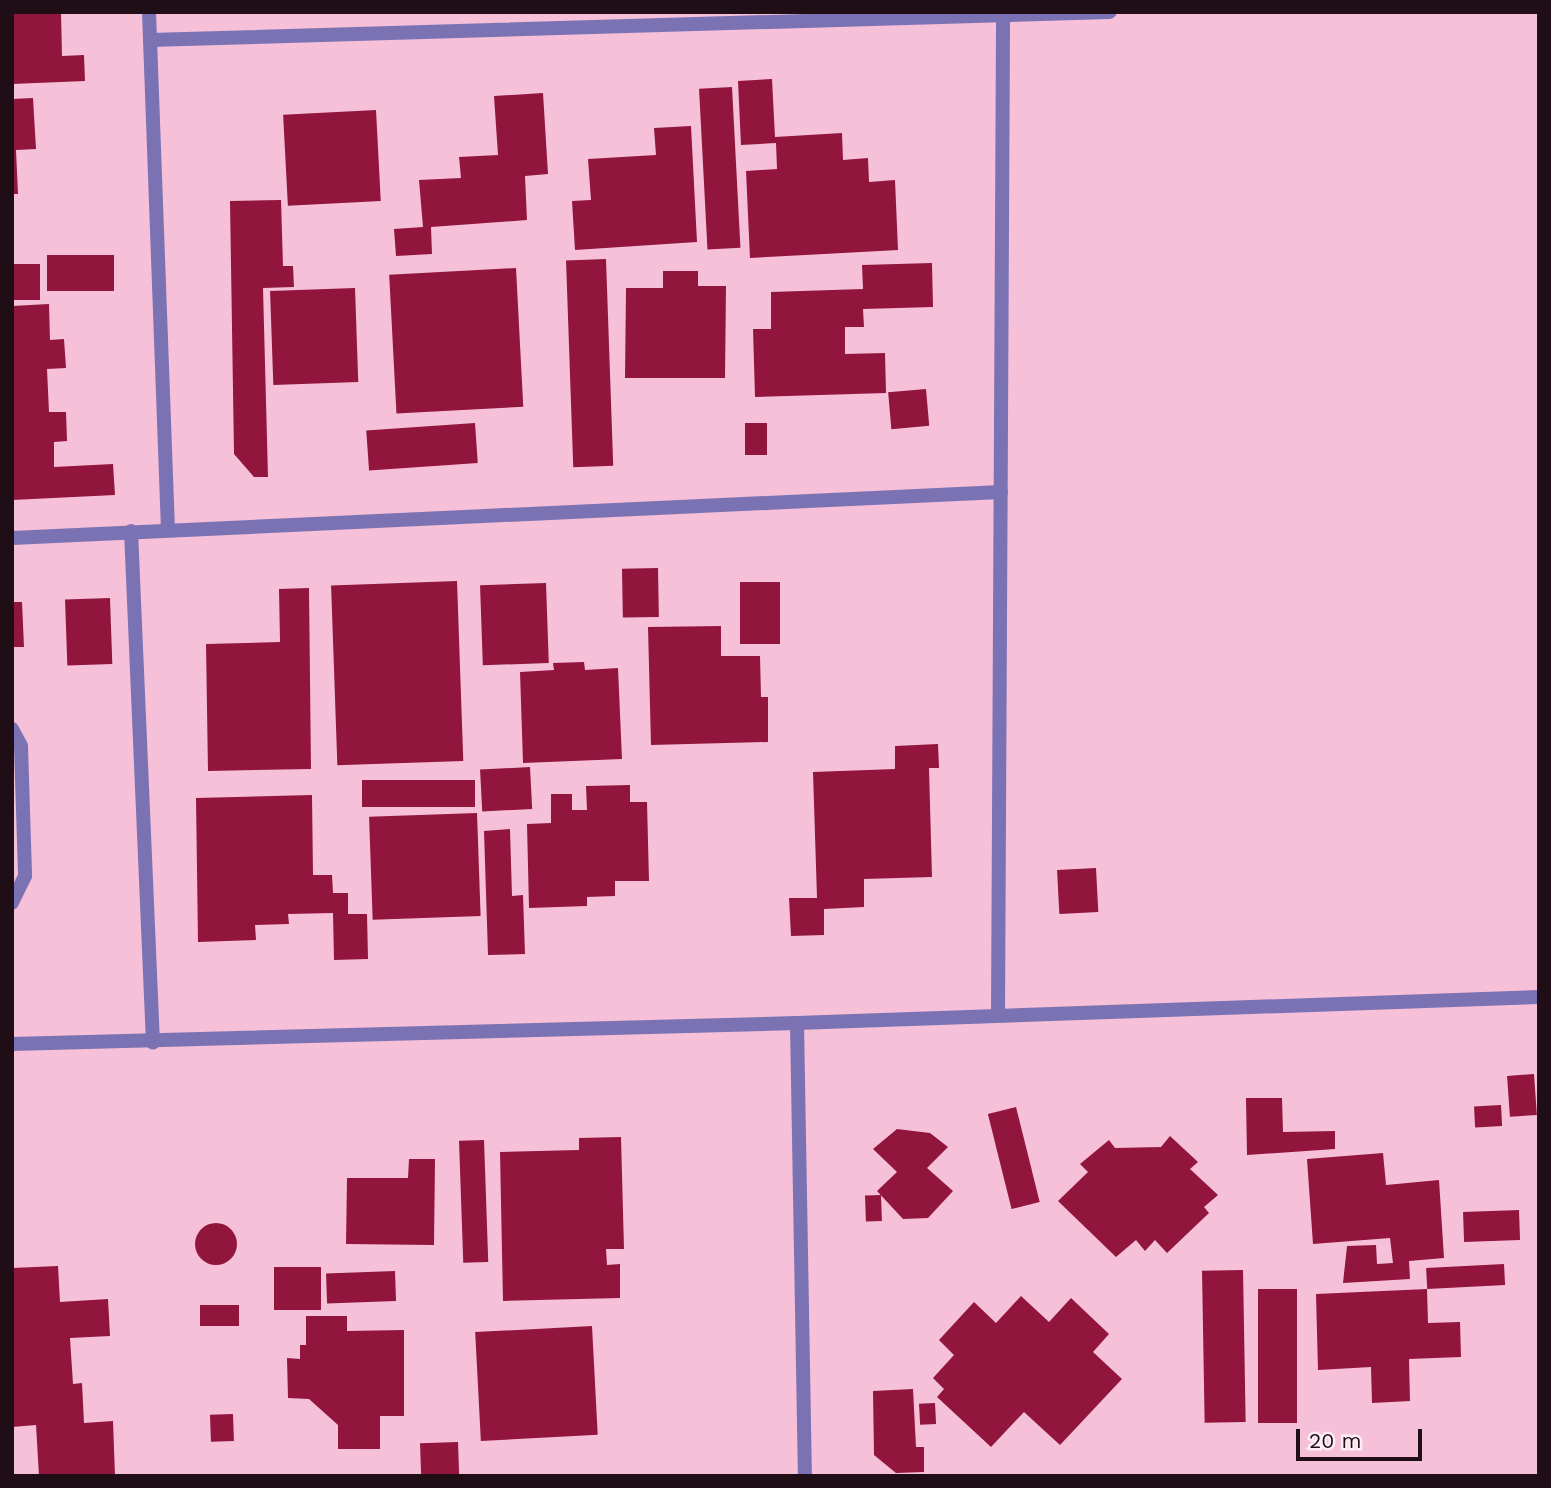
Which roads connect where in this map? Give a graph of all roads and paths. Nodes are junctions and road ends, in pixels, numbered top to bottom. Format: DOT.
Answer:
graph roads {
  1 [pos="149,12"];
  2 [pos="1110,12"];
  3 [pos="1003,17"];
  4 [pos="150,40"];
  5 [pos="1000,492"];
  6 [pos="168,530"];
  7 [pos="131,531"];
  8 [pos="12,538"];
  9 [pos="12,729"];
  10 [pos="12,903"];
  11 [pos="1539,997"];
  12 [pos="998,1015"];
  13 [pos="797,1023"];
  14 [pos="153,1042"];
  15 [pos="12,1044"];
  16 [pos="804,1476"];
  1 -- 4 [label="street"];
  2 -- 3 [label="street"];
  3 -- 4 [label="street"];
  3 -- 5 [label="street"];
  4 -- 6 [label="street"];
  5 -- 6 [label="street"];
  5 -- 12 [label="street"];
  6 -- 7 [label="street"];
  7 -- 8 [label="street"];
  7 -- 14 [label="street"];
  9 -- 10 [label="street"];
  11 -- 12 [label="street"];
  12 -- 13 [label="street"];
  13 -- 14 [label="street"];
  13 -- 16 [label="street"];
  14 -- 15 [label="street"];
}
